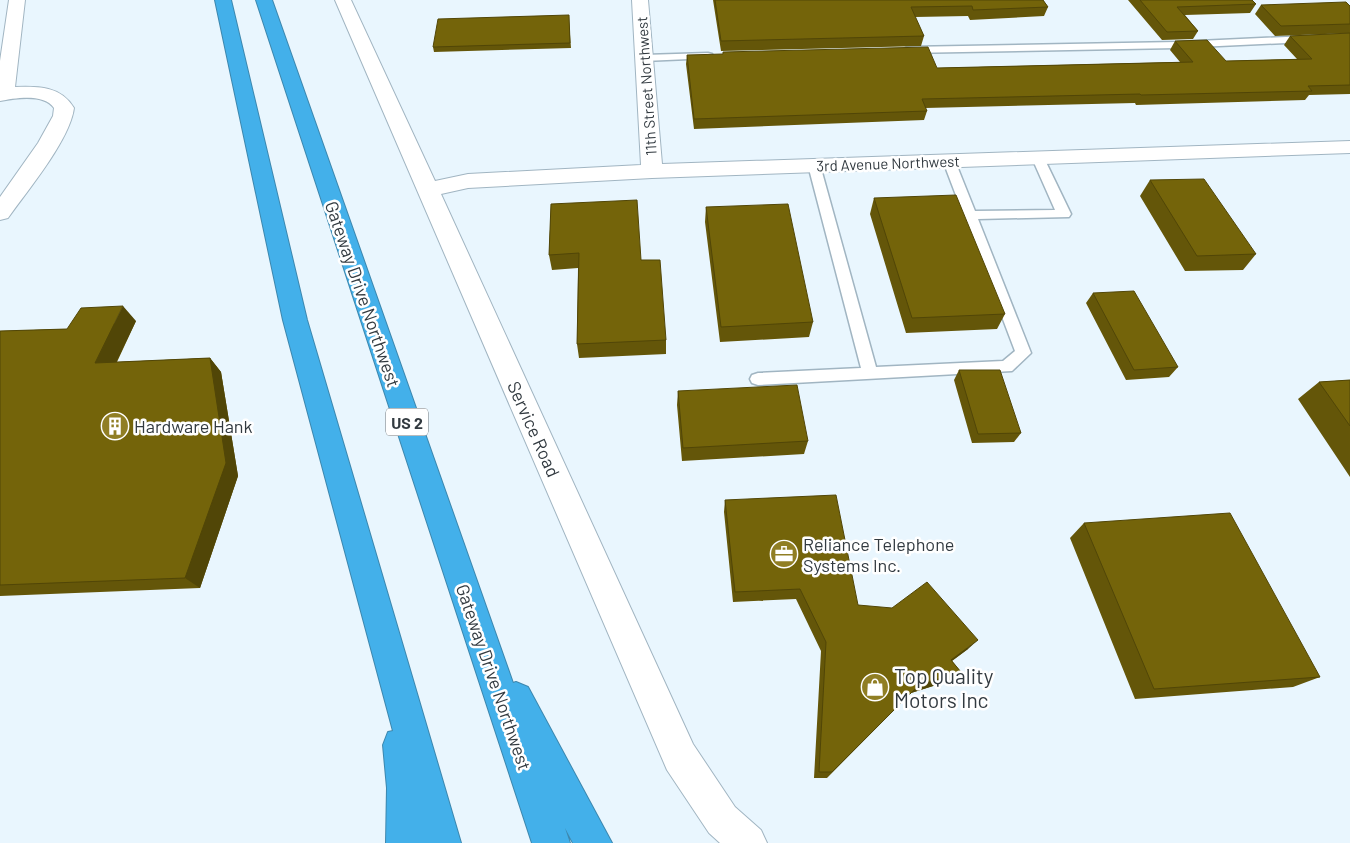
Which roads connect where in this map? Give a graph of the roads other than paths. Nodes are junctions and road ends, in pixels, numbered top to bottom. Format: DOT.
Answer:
graph roads {
  1 [pos="17,0"];
  2 [pos="223,0"];
  3 [pos="264,0"];
  4 [pos="640,0"];
  5 [pos="349,1"];
  6 [pos="1350,37"];
  7 [pos="892,51"];
  8 [pos="723,56"];
  9 [pos="644,58"];
  10 [pos="3,94"];
  11 [pos="1350,146"];
  12 [pos="1038,158"];
  13 [pos="949,160"];
  14 [pos="814,166"];
  15 [pos="652,171"];
  16 [pos="428,190"];
  17 [pos="0,213"];
  18 [pos="970,215"];
  19 [pos="870,374"];
  20 [pos="758,379"];
  21 [pos="476,625"];
  22 [pos="393,669"];
  23 [pos="405,843"];
  24 [pos="442,843"];
  25 [pos="551,843"];
  26 [pos="593,843"];
  27 [pos="748,843"];
  1 -- 10 [label="street"];
  2 -- 22 [label="highway"];
  3 -- 21 [label="highway, Gateway Drive Northwest / US 2"];
  4 -- 9 [label="street, 11th Street Northwest"];
  5 -- 16 [label="street, Service Road"];
  6 -- 7 [label="lane"];
  8 -- 9 [label="lane"];
  9 -- 15 [label="street, 11th Street Northwest"];
  10 -- 17 [label="street"];
  11 -- 12 [label="street, 3rd Avenue Northwest"];
  12 -- 13 [label="street, 3rd Avenue Northwest"];
  12 -- 18 [label="lane"];
  13 -- 14 [label="street, 3rd Avenue Northwest"];
  13 -- 18 [label="lane"];
  14 -- 15 [label="street, 3rd Avenue Northwest"];
  14 -- 19 [label="lane"];
  15 -- 16 [label="street, 3rd Avenue Northwest"];
  16 -- 27 [label="street, Service Road"];
  18 -- 19 [label="lane"];
  19 -- 20 [label="lane"];
  21 -- 25 [label="highway, Gateway Drive Northwest / US 2"];
  21 -- 26 [label="highway"];
  22 -- 23 [label="highway"];
  22 -- 24 [label="highway"];
}
